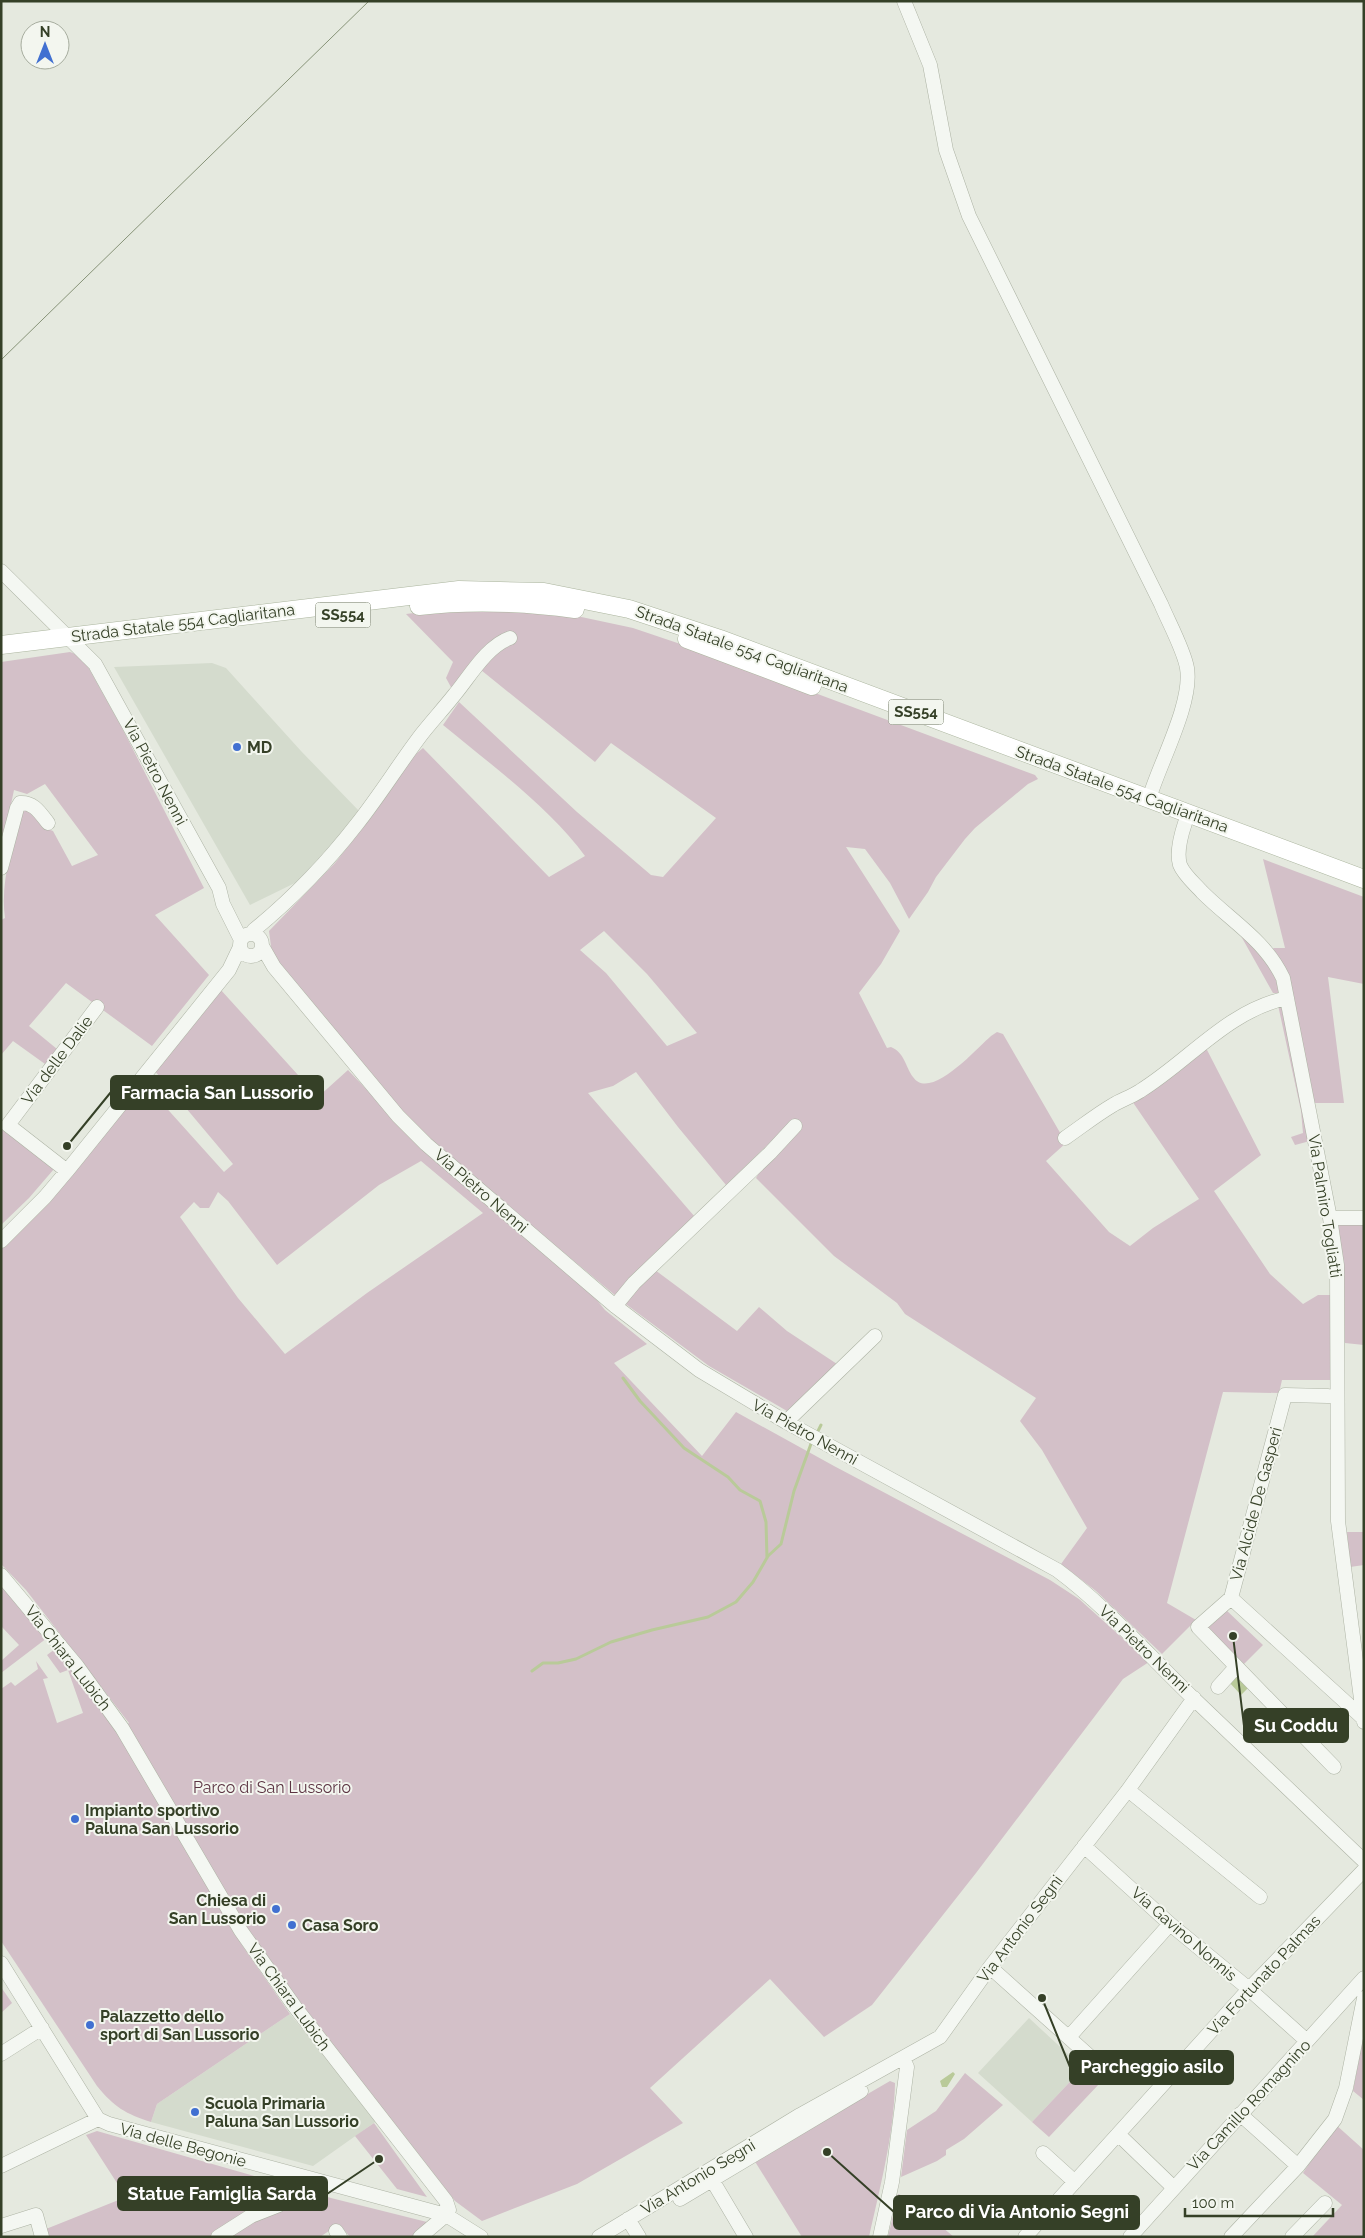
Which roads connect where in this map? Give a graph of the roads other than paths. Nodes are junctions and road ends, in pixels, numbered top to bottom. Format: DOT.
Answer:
graph roads {
  1 [pos="904,1"];
  2 [pos="1,571"];
  3 [pos="510,638"];
  4 [pos="72,642"];
  5 [pos="1,645"];
  6 [pos="1,656"];
  7 [pos="1149,799"];
  8 [pos="48,823"];
  9 [pos="1185,823"];
  10 [pos="1,868"];
  11 [pos="1364,879"];
  12 [pos="1364,890"];
  13 [pos="251,944"];
  14 [pos="1287,998"];
  15 [pos="97,1007"];
  16 [pos="794,1126"];
  17 [pos="1065,1138"];
  18 [pos="67,1171"];
  19 [pos="1330,1218"];
  20 [pos="1364,1218"];
  21 [pos="1,1241"];
  22 [pos="615,1306"];
  23 [pos="875,1336"];
  24 [pos="1328,1396"];
  25 [pos="786,1422"];
  26 [pos="1,1575"];
  27 [pos="1231,1598"];
  28 [pos="1236,1667"];
  29 [pos="1218,1687"];
  30 [pos="1194,1698"];
  31 [pos="1363,1720"];
  32 [pos="1334,1767"];
  33 [pos="1128,1790"];
  34 [pos="1084,1846"];
  35 [pos="1364,1861"];
  36 [pos="1364,1870"];
  37 [pos="1260,1897"];
  38 [pos="1170,1924"];
  39 [pos="1,1963"];
  40 [pos="990,1967"];
  41 [pos="1364,1978"];
  42 [pos="1249,1989"];
  43 [pos="1348,1996"];
  44 [pos="1363,2002"];
  45 [pos="42,2028"];
  46 [pos="1069,2037"];
  47 [pos="1307,2041"];
  48 [pos="1,2054"];
  49 [pos="903,2059"];
  50 [pos="1106,2071"];
  51 [pos="1240,2114"];
  52 [pos="98,2119"];
  53 [pos="1118,2134"];
  54 [pos="1043,2153"];
  55 [pos="1,2166"];
  56 [pos="1298,2166"];
  57 [pos="709,2176"];
  58 [pos="304,2178"];
  59 [pos="1075,2182"];
  60 [pos="1173,2188"];
  61 [pos="1325,2203"];
  62 [pos="446,2214"];
  63 [pos="1,2226"];
  64 [pos="633,2228"];
  65 [pos="42,2237"];
  66 [pos="218,2237"];
  67 [pos="420,2237"];
  68 [pos="481,2237"];
  69 [pos="599,2237"];
  70 [pos="616,2237"];
  71 [pos="746,2237"];
  72 [pos="880,2237"];
  73 [pos="1026,2237"];
  74 [pos="1130,2237"];
  75 [pos="1231,2237"];
  76 [pos="1292,2237"];
  1 -- 7 [label="street"];
  2 -- 4 [label="street, Via Pietro Nenni"];
  3 -- 13 [label="street"];
  4 -- 5 [label="main road, Strada Statale 554 Cagliaritana / SS554"];
  4 -- 6 [label="main road, Strada Statale 554 Cagliaritana / SS554"];
  4 -- 7 [label="main road, Strada Statale 554 Cagliaritana / SS554"];
  4 -- 9 [label="main road, Strada Statale 554 Cagliaritana / SS554"];
  4 -- 13 [label="street, Via Pietro Nenni"];
  7 -- 11 [label="main road, Strada Statale 554 Cagliaritana / SS554"];
  8 -- 10 [label="street"];
  9 -- 12 [label="main road, Strada Statale 554 Cagliaritana / SS554"];
  9 -- 14 [label="street, Via Palmiro Togliatti"];
  13 -- 18 [label="street"];
  13 -- 22 [label="street, Via Pietro Nenni"];
  14 -- 17 [label="street"];
  14 -- 19 [label="street, Via Palmiro Togliatti"];
  15 -- 18 [label="street, Via delle Dalie"];
  16 -- 22 [label="street"];
  18 -- 21 [label="street"];
  19 -- 20 [label="street"];
  19 -- 31 [label="street, Via Palmiro Togliatti"];
  22 -- 25 [label="street, Via Pietro Nenni"];
  23 -- 25 [label="street"];
  24 -- 27 [label="street, Via Alcide De Gasperi"];
  25 -- 30 [label="street, Via Pietro Nenni"];
  26 -- 62 [label="street, Via Chiara Lubich"];
  27 -- 28 [label="street"];
  27 -- 31 [label="street, Via Alcide De Gasperi"];
  28 -- 29 [label="street"];
  28 -- 32 [label="street"];
  30 -- 33 [label="street, Via Antonio Segni"];
  30 -- 35 [label="street, Via Pietro Nenni"];
  33 -- 34 [label="street, Via Antonio Segni"];
  33 -- 37 [label="street"];
  34 -- 38 [label="street, Via Gavino Nonnis"];
  34 -- 40 [label="street, Via Antonio Segni"];
  36 -- 42 [label="street, Via Fortunato Palmas"];
  38 -- 42 [label="street, Via Gavino Nonnis"];
  38 -- 46 [label="street"];
  39 -- 45 [label="street, Via delle Begonie"];
  40 -- 46 [label="street"];
  40 -- 49 [label="street, Via Antonio Segni"];
  41 -- 43 [label="street, Via Camillo Romagnino"];
  42 -- 47 [label="street, Via Gavino Nonnis"];
  42 -- 53 [label="street, Via Fortunato Palmas"];
  43 -- 44 [label="street"];
  43 -- 47 [label="street, Via Camillo Romagnino"];
  44 -- 56 [label="street"];
  45 -- 48 [label="street"];
  45 -- 52 [label="street, Via delle Begonie"];
  46 -- 50 [label="street"];
  47 -- 51 [label="street, Via Camillo Romagnino"];
  49 -- 57 [label="street, Via Antonio Segni"];
  49 -- 72 [label="street"];
  51 -- 56 [label="street"];
  51 -- 60 [label="street, Via Camillo Romagnino"];
  52 -- 55 [label="street"];
  52 -- 58 [label="street, Via delle Begonie"];
  53 -- 59 [label="street, Via Fortunato Palmas"];
  53 -- 60 [label="street"];
  54 -- 59 [label="street"];
  56 -- 75 [label="street"];
  57 -- 64 [label="street, Via Antonio Segni"];
  57 -- 71 [label="street, Via Antonio Segni"];
  58 -- 62 [label="street, Via delle Begonie"];
  58 -- 66 [label="street"];
  59 -- 73 [label="street, Via Fortunato Palmas"];
  60 -- 74 [label="street, Via Camillo Romagnino"];
  61 -- 76 [label="street"];
  62 -- 67 [label="street"];
  62 -- 68 [label="street, Via delle Begonie"];
  63 -- 65 [label="street"];
  64 -- 69 [label="street, Via Antonio Segni"];
  64 -- 70 [label="street, Via Antonio Segni"];
}
